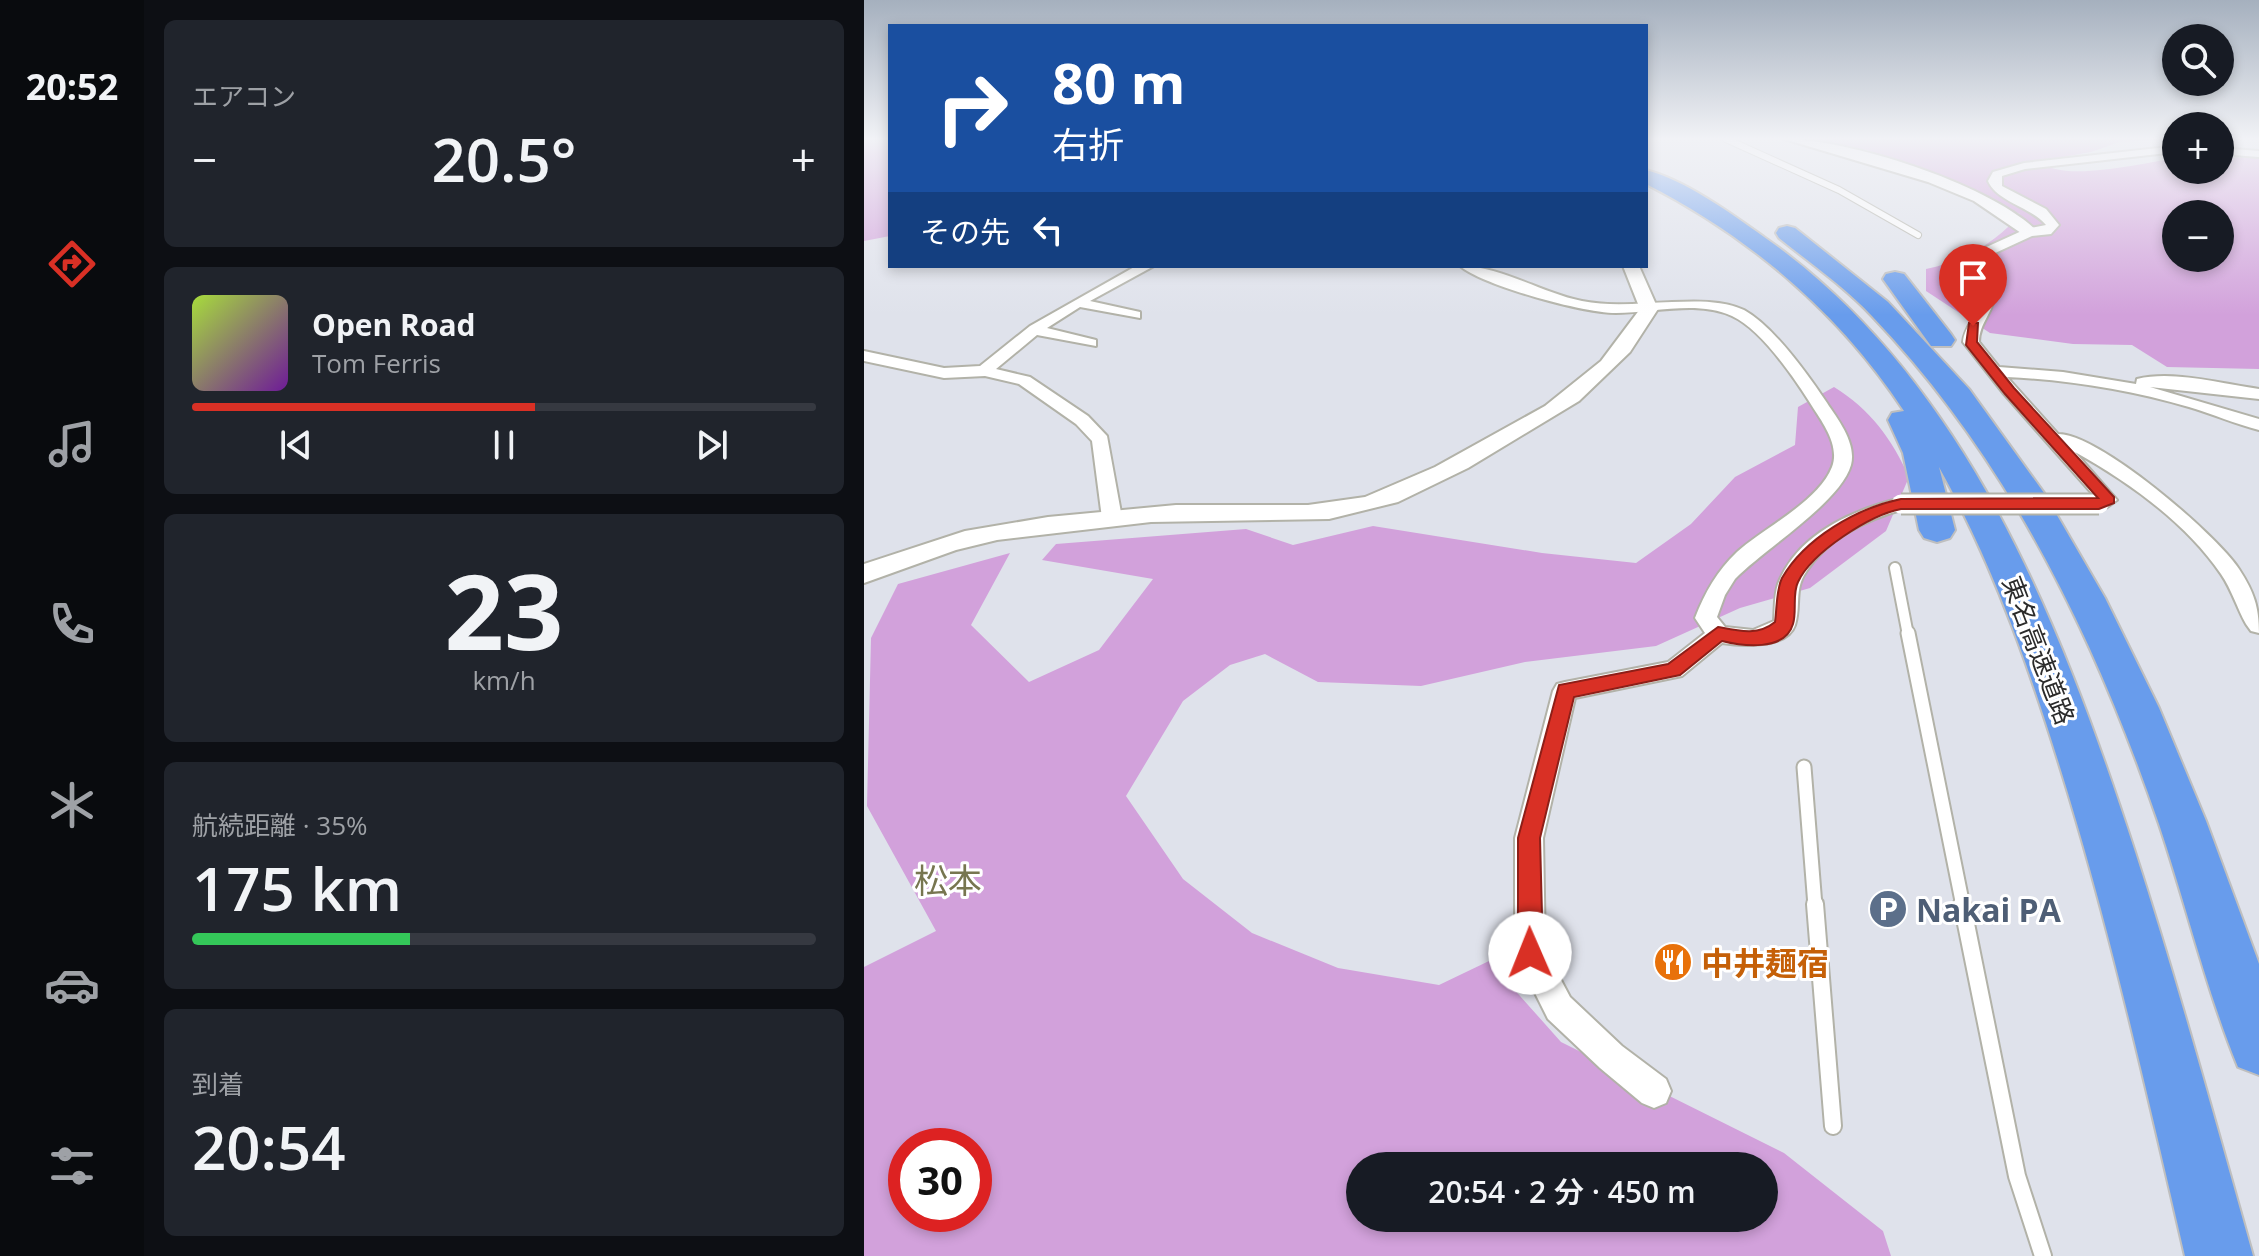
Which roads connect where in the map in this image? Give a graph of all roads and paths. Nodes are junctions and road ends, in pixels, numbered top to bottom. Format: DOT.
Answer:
graph roads {
  1 [pos="1687,198"];
  2 [pos="1687,198"];
  3 [pos="1727,198"];
  4 [pos="1852,198"];
  5 [pos="1976,198"];
  6 [pos="2015,198"];
  7 [pos="2030,232"];
  8 [pos="1918,235"];
  9 [pos="1143,268"];
  10 [pos="1473,268"];
  11 [pos="1499,268"];
  12 [pos="1632,268"];
  13 [pos="1895,279"];
  14 [pos="1518,283"];
  15 [pos="1080,303"];
  16 [pos="1649,309"];
  17 [pos="1135,315"];
  18 [pos="1036,330"];
  19 [pos="1091,343"];
  20 [pos="864,356"];
  21 [pos="985,371"];
  22 [pos="1996,372"];
  23 [pos="2118,385"];
  24 [pos="2259,394"];
  25 [pos="2259,425"];
  26 [pos="2046,430"];
  27 [pos="1112,518"];
  28 [pos="1937,530"];
  29 [pos="1895,568"];
  30 [pos="864,574"];
  31 [pos="2259,625"];
  32 [pos="1718,634"];
  33 [pos="1804,767"];
  34 [pos="2196,860"];
  35 [pos="2259,1046"];
  36 [pos="1654,1091"];
  37 [pos="1833,1126"];
  38 [pos="2043,1256"];
  39 [pos="2219,1256"];
  1 -- 28 [label="highway"];
  2 -- 39 [label="highway, 東名高速道路"];
  3 -- 34 [label="highway"];
  4 -- 8 [label="lane"];
  5 -- 7 [label="street"];
  6 -- 7 [label="street"];
  7 -- 22 [label="street"];
  9 -- 15 [label="street"];
  10 -- 14 [label="street"];
  11 -- 14 [label="street"];
  12 -- 16 [label="street"];
  13 -- 34 [label="highway"];
  14 -- 16 [label="street"];
  15 -- 17 [label="street"];
  15 -- 18 [label="street"];
  16 -- 27 [label="street"];
  16 -- 32 [label="street"];
  18 -- 19 [label="street"];
  18 -- 21 [label="street"];
  20 -- 21 [label="street"];
  21 -- 27 [label="street"];
  22 -- 23 [label="street"];
  22 -- 26 [label="street"];
  23 -- 24 [label="street"];
  23 -- 25 [label="street"];
  26 -- 31 [label="street"];
  26 -- 32 [label="street, bridge"];
  27 -- 30 [label="street"];
  29 -- 38 [label="lane"];
  32 -- 36 [label="street"];
  33 -- 37 [label="lane"];
  34 -- 35 [label="highway"];
}
